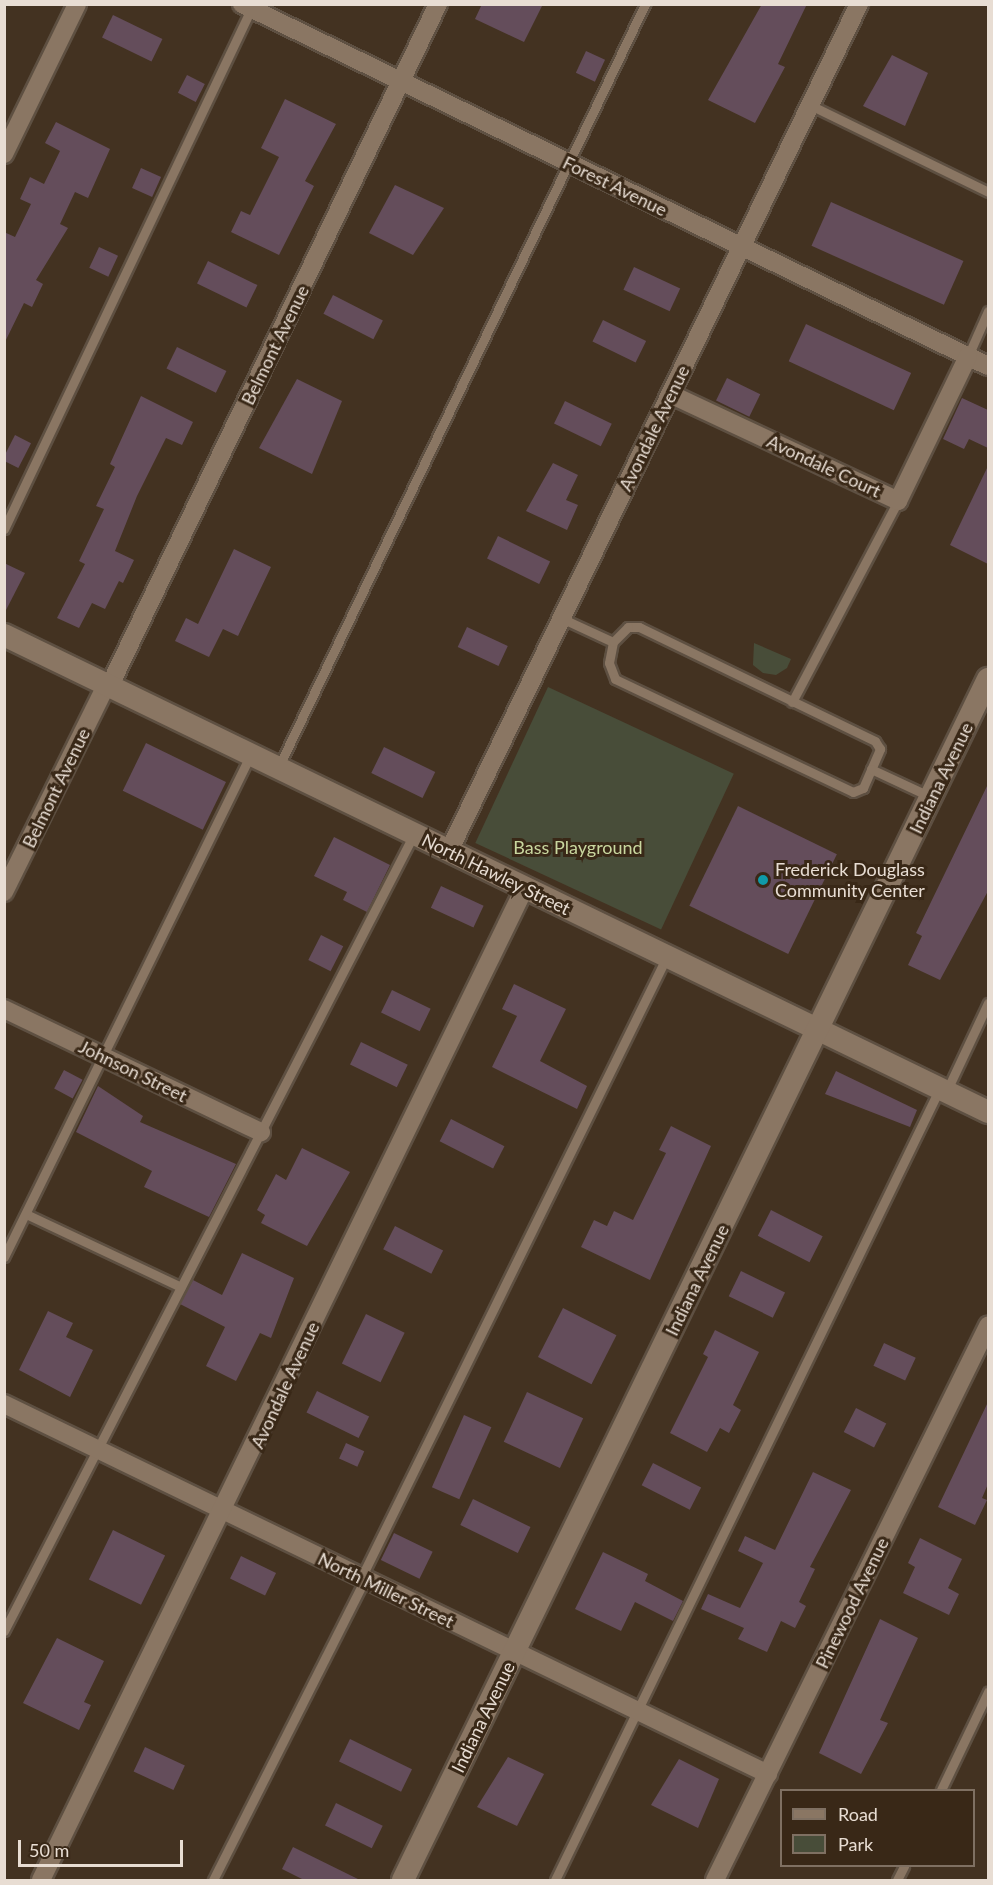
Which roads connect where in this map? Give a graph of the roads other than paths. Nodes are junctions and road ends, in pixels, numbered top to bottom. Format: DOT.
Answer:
graph roads {
  1 [pos="76,4"];
  2 [pos="438,4"];
  3 [pos="645,4"];
  4 [pos="858,4"];
  5 [pos="248,6"];
  6 [pos="401,82"];
  7 [pos="810,105"];
  8 [pos="4,154"];
  9 [pos="568,163"];
  10 [pos="988,192"];
  11 [pos="741,247"];
  12 [pos="988,311"];
  13 [pos="968,356"];
  14 [pos="988,366"];
  15 [pos="670,394"];
  16 [pos="898,501"];
  17 [pos="4,529"];
  18 [pos="561,618"];
  19 [pos="4,634"];
  20 [pos="612,642"];
  21 [pos="988,679"];
  22 [pos="108,685"];
  23 [pos="792,702"];
  24 [pos="251,754"];
  25 [pos="278,768"];
  26 [pos="871,769"];
  27 [pos="932,797"];
  28 [pos="414,834"];
  29 [pos="449,851"];
  30 [pos="525,888"];
  31 [pos="4,892"];
  32 [pos="667,956"];
  33 [pos="988,1003"];
  34 [pos="4,1009"];
  35 [pos="819,1031"];
  36 [pos="106,1058"];
  37 [pos="943,1090"];
  38 [pos="988,1112"];
  39 [pos="261,1132"];
  40 [pos="26,1214"];
  41 [pos="4,1257"];
  42 [pos="181,1287"];
  43 [pos="988,1326"];
  44 [pos="4,1404"];
  45 [pos="99,1450"];
  46 [pos="226,1512"];
  47 [pos="363,1579"];
  48 [pos="4,1631"];
  49 [pos="515,1652"];
  50 [pos="988,1692"];
  51 [pos="637,1712"];
  52 [pos="768,1774"];
  53 [pos="941,1789"];
  54 [pos="904,1867"];
  55 [pos="41,1881"];
  56 [pos="213,1881"];
  57 [pos="403,1881"];
  58 [pos="555,1881"];
  59 [pos="715,1881"];
  60 [pos="897,1881"];
  1 -- 8 [label="street"];
  2 -- 6 [label="street, Belmont Avenue"];
  3 -- 9 [label="lane"];
  4 -- 7 [label="street, Avondale Avenue"];
  5 -- 6 [label="street, Forest Avenue"];
  5 -- 17 [label="lane"];
  6 -- 9 [label="street, Forest Avenue"];
  6 -- 22 [label="street, Belmont Avenue"];
  7 -- 10 [label="lane"];
  7 -- 11 [label="street, Avondale Avenue"];
  9 -- 11 [label="street, Forest Avenue"];
  9 -- 25 [label="lane"];
  11 -- 13 [label="street, Forest Avenue"];
  11 -- 15 [label="street, Avondale Avenue"];
  12 -- 13 [label="lane"];
  13 -- 14 [label="street, Forest Avenue"];
  13 -- 16 [label="street, Avondale Court"];
  15 -- 16 [label="street, Avondale Court"];
  15 -- 18 [label="street, Avondale Avenue"];
  16 -- 23 [label="lane"];
  18 -- 20 [label="lane"];
  18 -- 29 [label="street, Avondale Avenue"];
  19 -- 22 [label="street, North Hawley Street"];
  20 -- 23 [label="lane"];
  20 -- 26 [label="lane"];
  21 -- 27 [label="street, Indiana Avenue"];
  22 -- 24 [label="street, North Hawley Street"];
  22 -- 31 [label="street, Belmont Avenue"];
  23 -- 26 [label="lane"];
  24 -- 25 [label="street, North Hawley Street"];
  24 -- 36 [label="lane"];
  25 -- 28 [label="street, North Hawley Street"];
  26 -- 27 [label="lane"];
  27 -- 35 [label="street, Indiana Avenue"];
  28 -- 29 [label="street, North Hawley Street"];
  28 -- 39 [label="lane"];
  29 -- 30 [label="street, North Hawley Street"];
  30 -- 32 [label="street, North Hawley Street"];
  30 -- 46 [label="street, Avondale Avenue"];
  32 -- 35 [label="street, North Hawley Street"];
  32 -- 47 [label="lane"];
  33 -- 37 [label="lane"];
  34 -- 36 [label="street, Johnson Street"];
  35 -- 37 [label="street, North Hawley Street"];
  35 -- 49 [label="street, Indiana Avenue"];
  36 -- 39 [label="street, Johnson Street"];
  36 -- 40 [label="lane"];
  37 -- 38 [label="street, North Hawley Street"];
  37 -- 51 [label="lane"];
  39 -- 42 [label="lane"];
  40 -- 41 [label="lane"];
  40 -- 42 [label="lane"];
  42 -- 45 [label="lane"];
  43 -- 52 [label="street, Pinewood Avenue"];
  44 -- 45 [label="street, North Miller Street"];
  45 -- 46 [label="street, North Miller Street"];
  45 -- 48 [label="lane"];
  46 -- 47 [label="street, North Miller Street"];
  46 -- 55 [label="street, Avondale Avenue"];
  47 -- 49 [label="street, North Miller Street"];
  47 -- 56 [label="lane"];
  49 -- 51 [label="street, North Miller Street"];
  49 -- 57 [label="street, Indiana Avenue"];
  50 -- 53 [label="lane"];
  51 -- 52 [label="street, North Miller Street"];
  51 -- 58 [label="lane"];
  52 -- 59 [label="street, Pinewood Avenue"];
  54 -- 60 [label="lane"];
}
